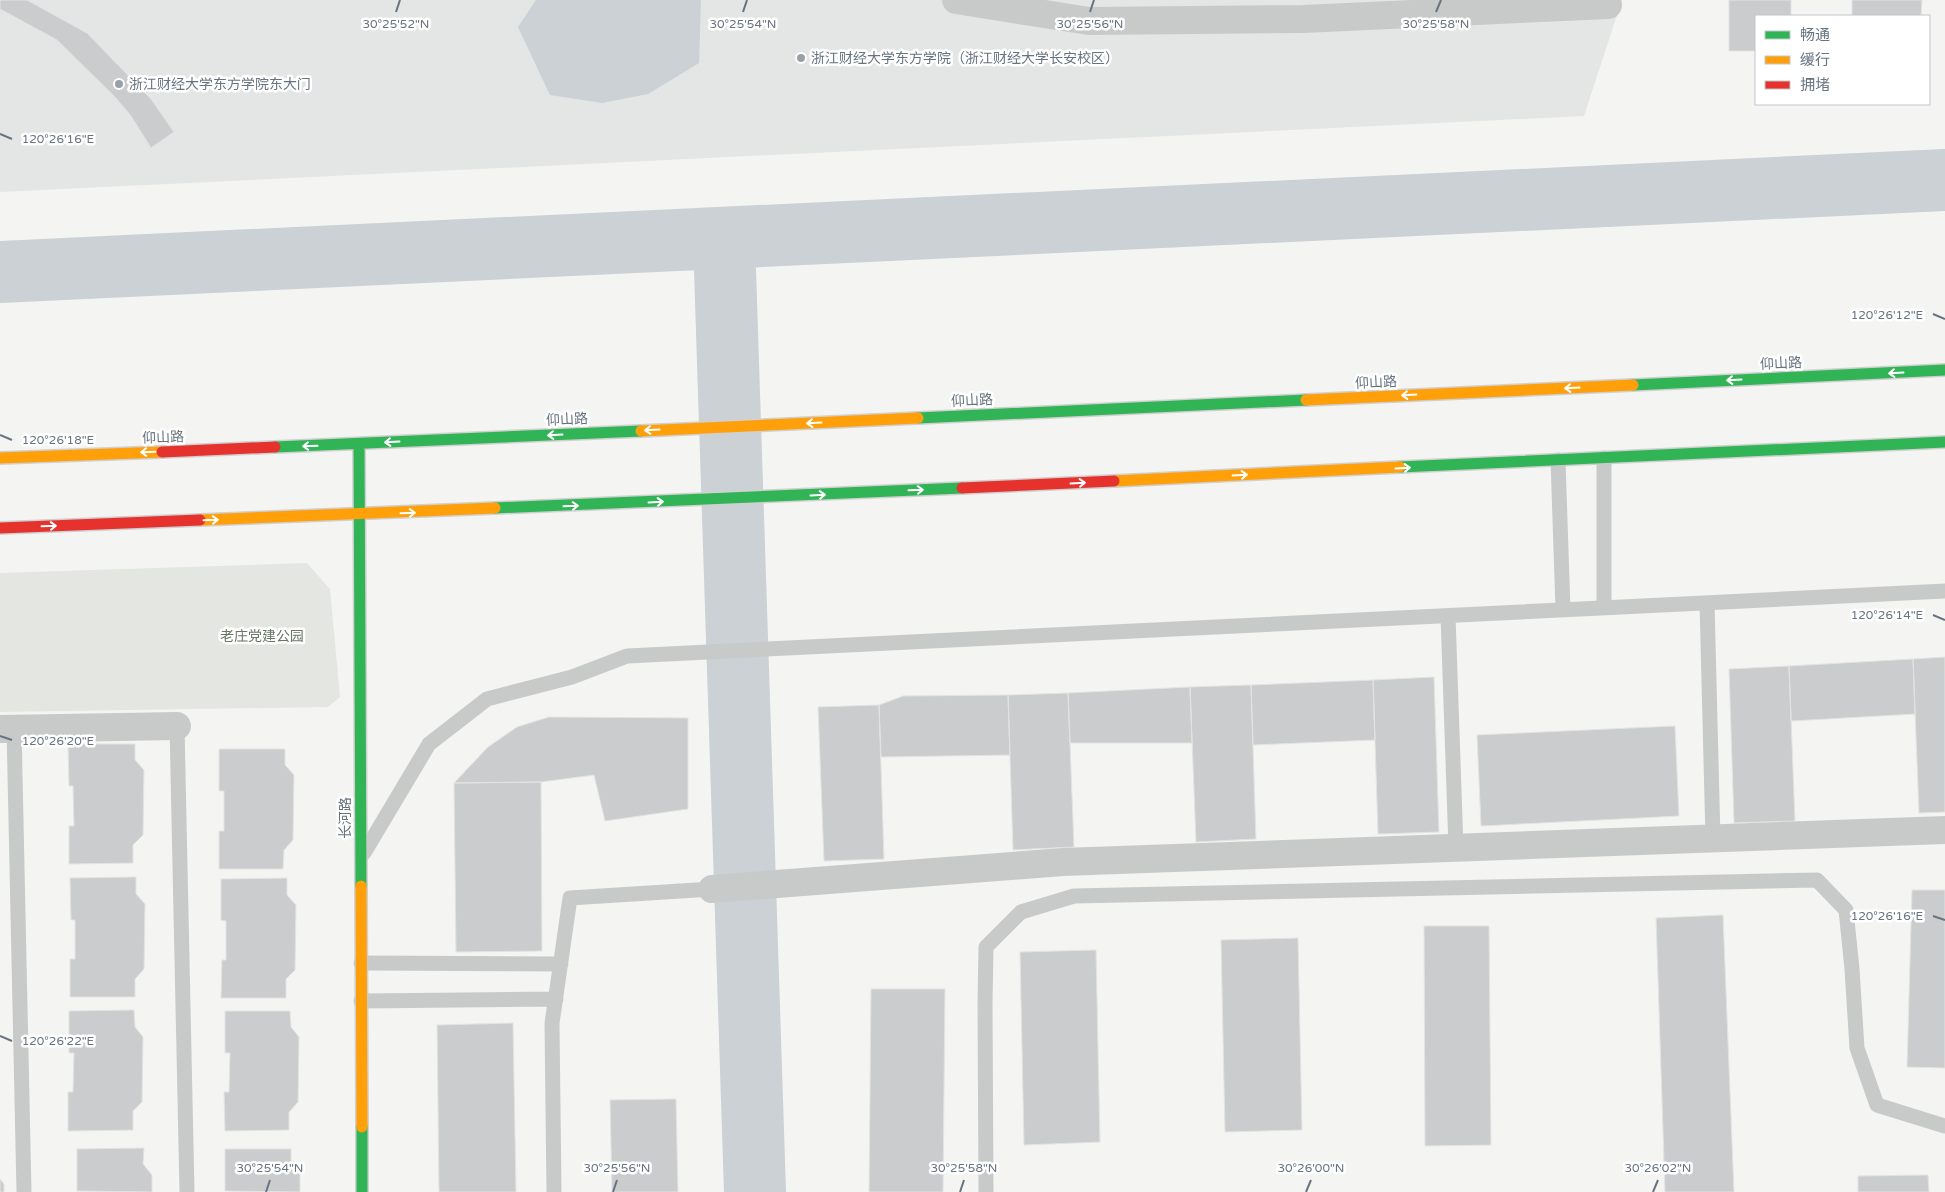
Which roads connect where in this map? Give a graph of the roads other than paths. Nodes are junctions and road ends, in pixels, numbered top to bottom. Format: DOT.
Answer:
graph roads {
  1 [pos="956,0"];
  2 [pos="1608,5"];
  3 [pos="1945,370"];
  4 [pos="1945,442"];
  5 [pos="359,444"];
  6 [pos="0,458"];
  7 [pos="1604,458"];
  8 [pos="1558,460"];
  9 [pos="360,515"];
  10 [pos="0,528"];
  11 [pos="1945,591"];
  12 [pos="1707,603"];
  13 [pos="1604,608"];
  14 [pos="1563,610"];
  15 [pos="1448,616"];
  16 [pos="177,726"];
  17 [pos="7,729"];
  18 [pos="1945,830"];
  19 [pos="1713,839"];
  20 [pos="1456,848"];
  21 [pos="360,859"];
  22 [pos="712,889"];
  23 [pos="361,963"];
  24 [pos="561,964"];
  25 [pos="556,999"];
  26 [pos="361,1001"];
  27 [pos="1945,1126"];
  28 [pos="24,1192"];
  29 [pos="187,1192"];
  30 [pos="362,1192"];
  31 [pos="554,1192"];
  32 [pos="986,1192"];
  1 -- 2 [label="street"];
  3 -- 5 [label="main road, 仰山路, one-way"];
  4 -- 7 [label="main road"];
  5 -- 6 [label="main road, 仰山路, one-way"];
  5 -- 9 [label="main road, 长河路"];
  7 -- 8 [label="main road"];
  7 -- 13 [label="lane"];
  9 -- 8 [label="main road, one-way"];
  8 -- 14 [label="lane"];
  10 -- 9 [label="main road, one-way"];
  9 -- 21 [label="main road, 长河路"];
  11 -- 12 [label="lane"];
  12 -- 13 [label="lane"];
  12 -- 19 [label="lane"];
  13 -- 14 [label="lane"];
  14 -- 15 [label="lane"];
  15 -- 20 [label="lane"];
  15 -- 21 [label="lane"];
  16 -- 17 [label="street"];
  16 -- 29 [label="lane"];
  17 -- 28 [label="lane"];
  18 -- 19 [label="street"];
  19 -- 20 [label="street"];
  20 -- 22 [label="street"];
  21 -- 23 [label="main road, 长河路"];
  22 -- 24 [label="lane"];
  23 -- 24 [label="lane"];
  23 -- 26 [label="main road, 长河路"];
  24 -- 25 [label="lane"];
  25 -- 26 [label="lane"];
  25 -- 31 [label="lane"];
  26 -- 30 [label="main road, 长河路"];
  27 -- 32 [label="lane"];
}
